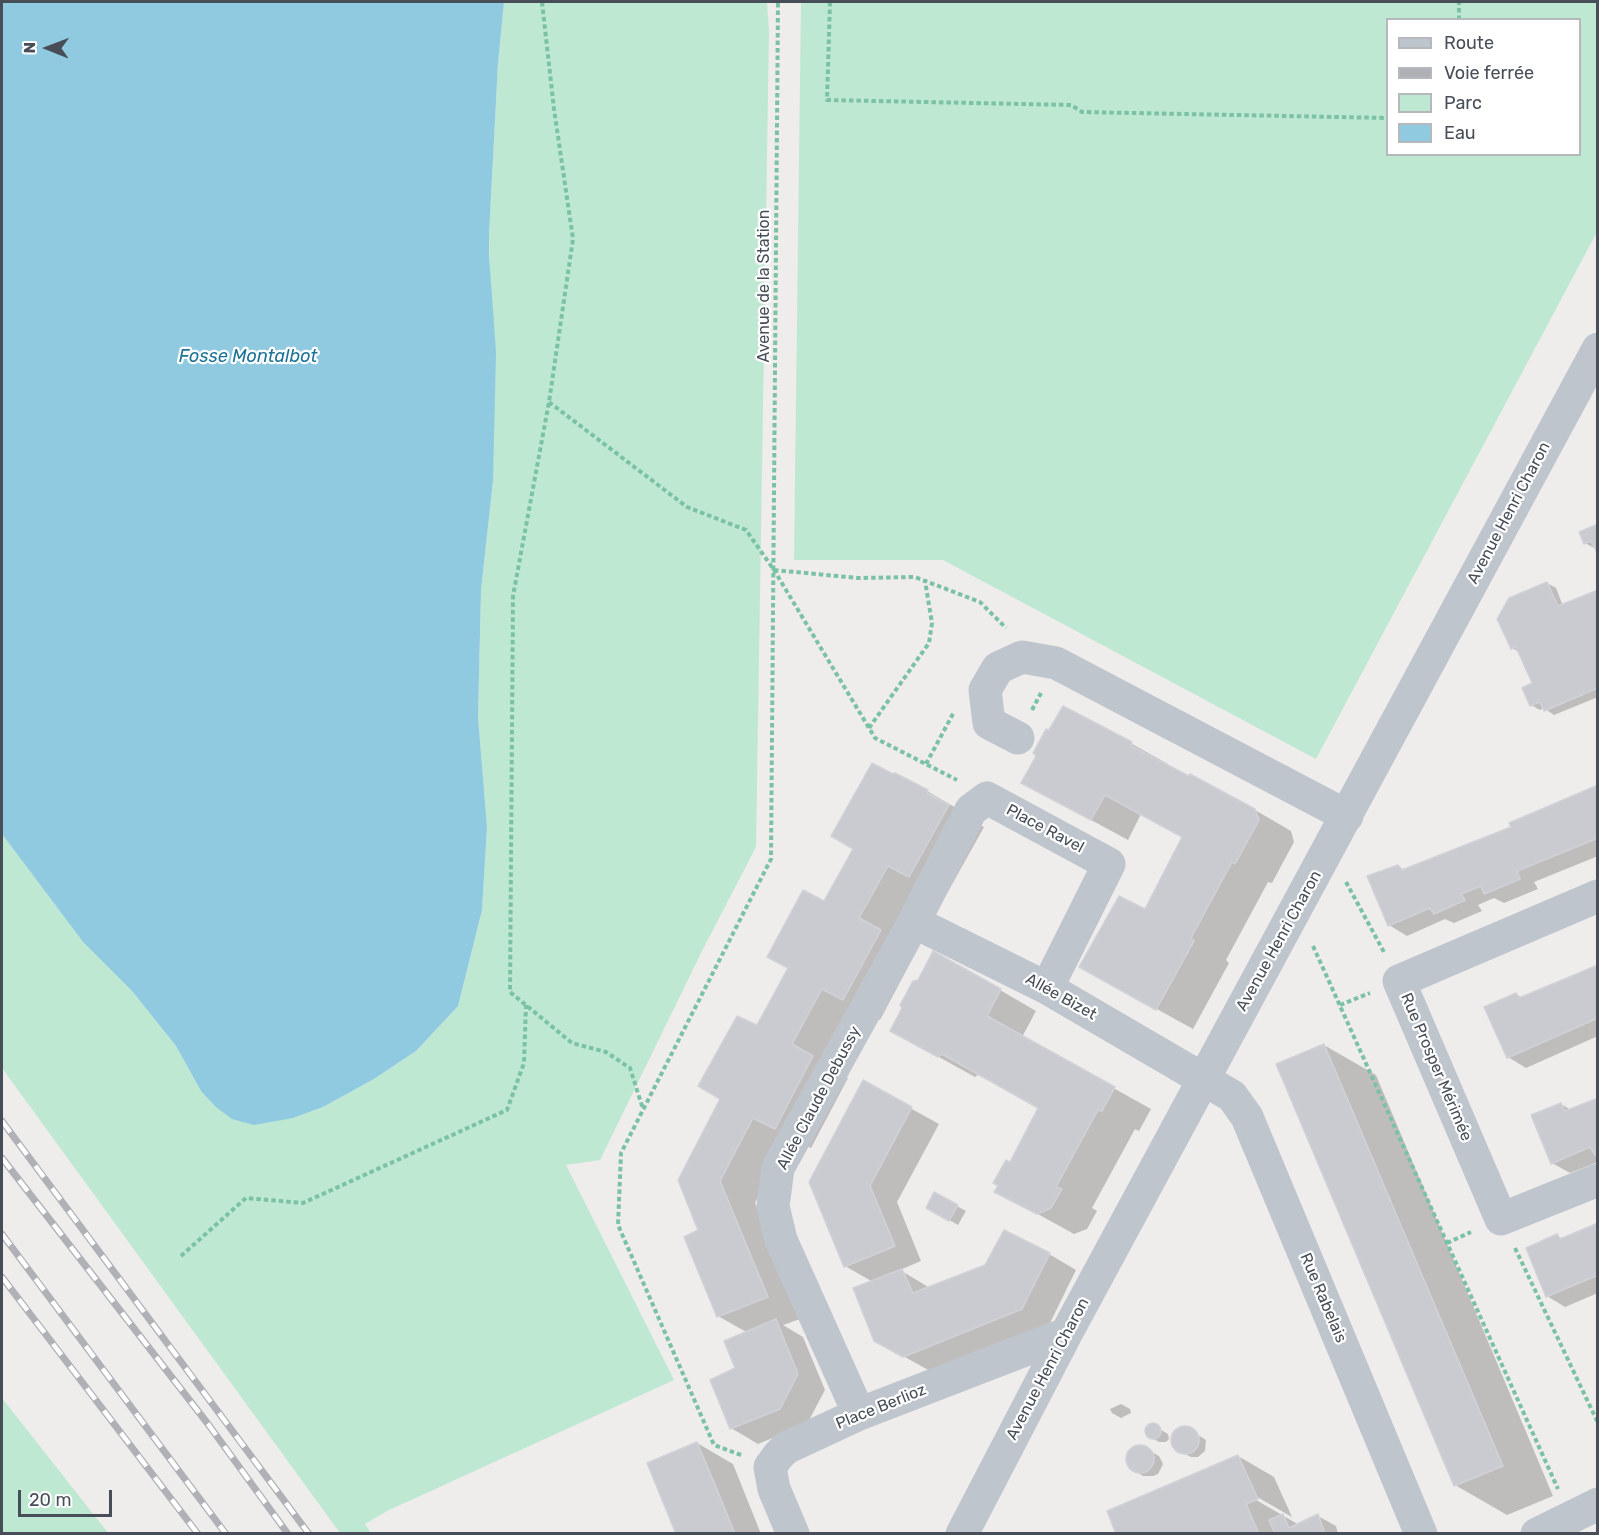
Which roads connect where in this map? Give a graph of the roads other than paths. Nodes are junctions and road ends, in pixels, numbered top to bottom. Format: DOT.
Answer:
graph roads {
  1 [pos="1596,358"];
  2 [pos="1018,738"];
  3 [pos="1347,816"];
  4 [pos="1598,896"];
  5 [pos="915,922"];
  6 [pos="1047,988"];
  7 [pos="1204,1078"];
  8 [pos="1598,1180"];
  9 [pos="1066,1334"];
  10 [pos="859,1414"];
  11 [pos="1584,1510"];
  12 [pos="793,1533"];
  13 [pos="962,1533"];
  14 [pos="1421,1533"];
  15 [pos="1537,1533"];
  1 -- 3 [label="street, Avenue Henri Charon"];
  2 -- 3 [label="street"];
  3 -- 7 [label="street, Avenue Henri Charon"];
  4 -- 8 [label="street, Rue Prosper Mérimée"];
  5 -- 6 [label="street, Allée Bizet"];
  5 -- 6 [label="street, Place Ravel"];
  5 -- 10 [label="street, Allée Claude Debussy"];
  6 -- 7 [label="street, Allée Bizet"];
  7 -- 9 [label="street, Avenue Henri Charon"];
  7 -- 14 [label="street, Rue Rabelais"];
  9 -- 10 [label="street, Place Berlioz"];
  9 -- 13 [label="street, Avenue Henri Charon"];
  10 -- 12 [label="street, Place Berlioz"];
  11 -- 15 [label="street"];
}
